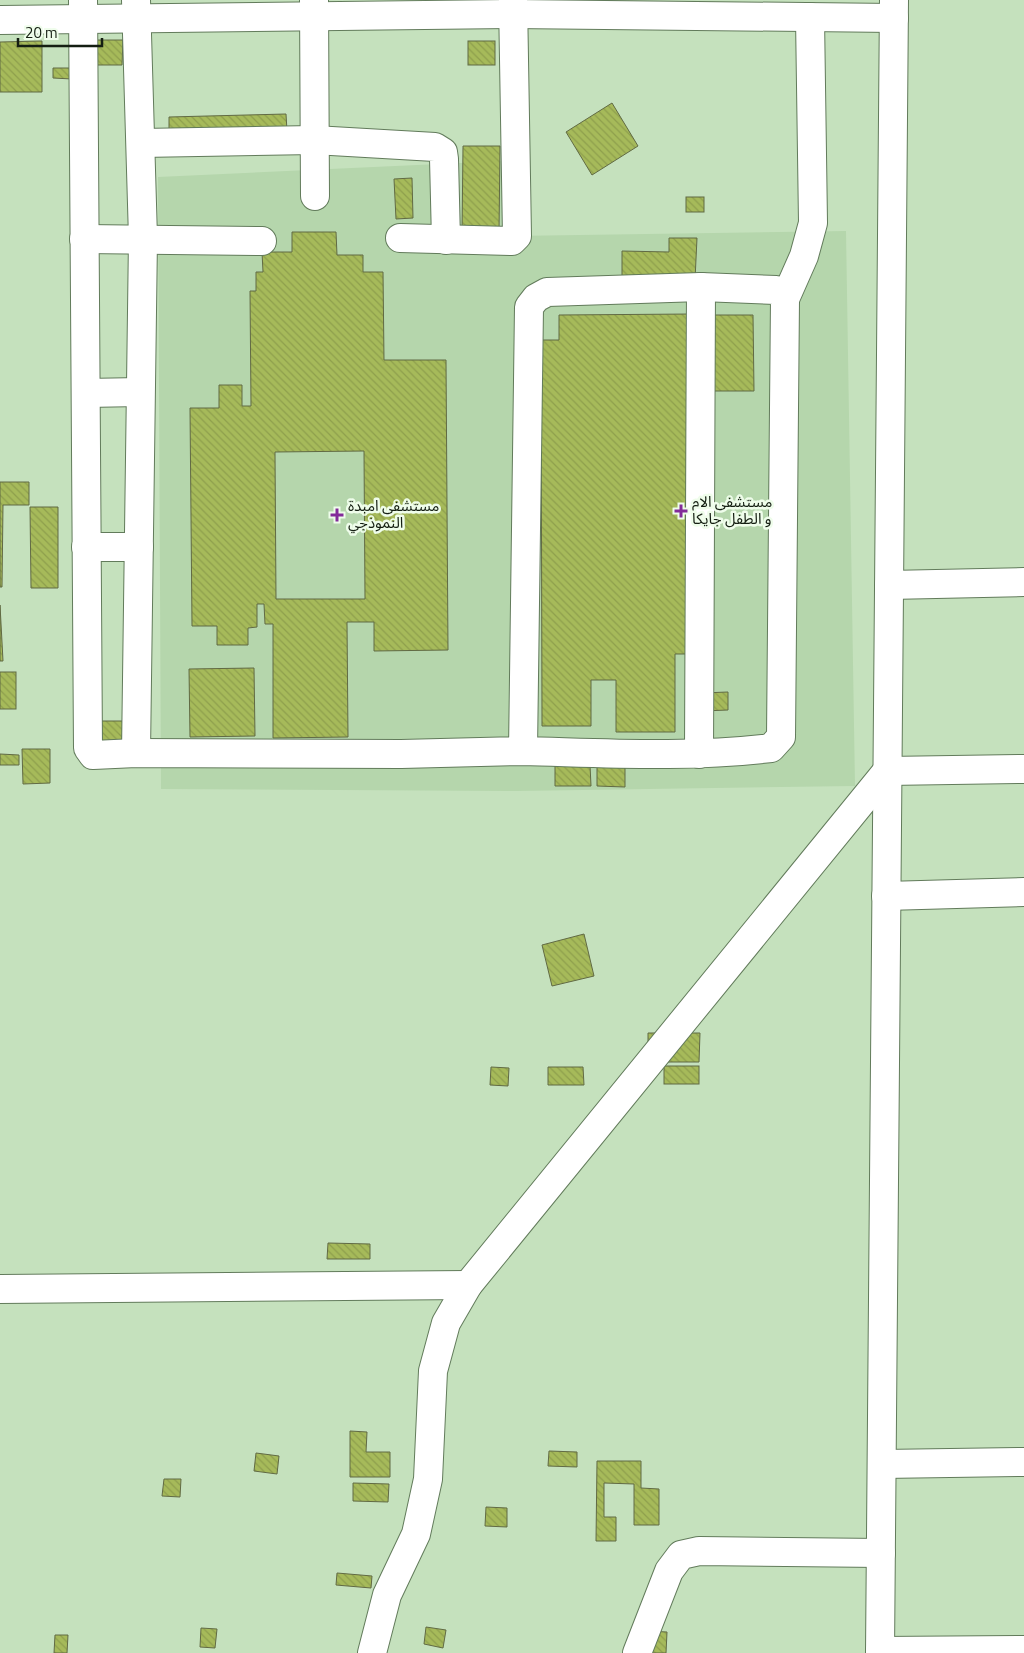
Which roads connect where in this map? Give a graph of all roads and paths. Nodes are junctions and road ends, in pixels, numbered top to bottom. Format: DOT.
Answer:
graph roads {
  1 [pos="513,7"];
  2 [pos="315,8"];
  3 [pos="83,9"];
  4 [pos="136,9"];
  5 [pos="894,9"];
  6 [pos="810,17"];
  7 [pos="0,20"];
  8 [pos="314,140"];
  9 [pos="141,143"];
  10 [pos="315,196"];
  11 [pos="143,238"];
  12 [pos="400,238"];
  13 [pos="84,239"];
  14 [pos="446,240"];
  15 [pos="262,241"];
  16 [pos="701,288"];
  17 [pos="785,299"];
  18 [pos="140,392"];
  19 [pos="86,393"];
  20 [pos="86,547"];
  21 [pos="138,547"];
  22 [pos="1024,582"];
  23 [pos="889,585"];
  24 [pos="523,751"];
  25 [pos="136,753"];
  26 [pos="699,754"];
  27 [pos="1024,769"];
  28 [pos="888,771"];
  29 [pos="1024,892"];
  30 [pos="886,896"];
  31 [pos="468,1285"];
  32 [pos="0,1289"];
  33 [pos="1024,1462"];
  34 [pos="882,1464"];
  35 [pos="881,1553"];
  36 [pos="1024,1650"];
  37 [pos="880,1652"];
  38 [pos="372,1653"];
  39 [pos="638,1653"];
  1 -- 2 [label="street"];
  1 -- 6 [label="street"];
  1 -- 14 [label="street"];
  2 -- 4 [label="street"];
  2 -- 8 [label="street"];
  3 -- 4 [label="street"];
  3 -- 7 [label="street"];
  3 -- 13 [label="street"];
  4 -- 9 [label="street"];
  5 -- 6 [label="street"];
  5 -- 23 [label="street"];
  6 -- 17 [label="street"];
  8 -- 9 [label="street"];
  8 -- 10 [label="street"];
  8 -- 14 [label="street"];
  9 -- 11 [label="street"];
  11 -- 13 [label="street"];
  11 -- 15 [label="street"];
  11 -- 18 [label="street"];
  12 -- 14 [label="street"];
  13 -- 19 [label="street"];
  16 -- 17 [label="street"];
  16 -- 24 [label="street"];
  16 -- 26 [label="street"];
  17 -- 26 [label="street"];
  18 -- 19 [label="street"];
  18 -- 21 [label="street"];
  19 -- 20 [label="street"];
  20 -- 21 [label="street"];
  20 -- 25 [label="street"];
  21 -- 25 [label="street"];
  22 -- 23 [label="street"];
  23 -- 28 [label="street"];
  24 -- 25 [label="street"];
  24 -- 26 [label="street"];
  27 -- 28 [label="street"];
  28 -- 30 [label="street"];
  28 -- 31 [label="street"];
  29 -- 30 [label="street"];
  30 -- 34 [label="street"];
  31 -- 32 [label="street"];
  31 -- 38 [label="street"];
  33 -- 34 [label="street"];
  34 -- 35 [label="street"];
  35 -- 37 [label="street"];
  35 -- 39 [label="street"];
  36 -- 37 [label="street"];
}
